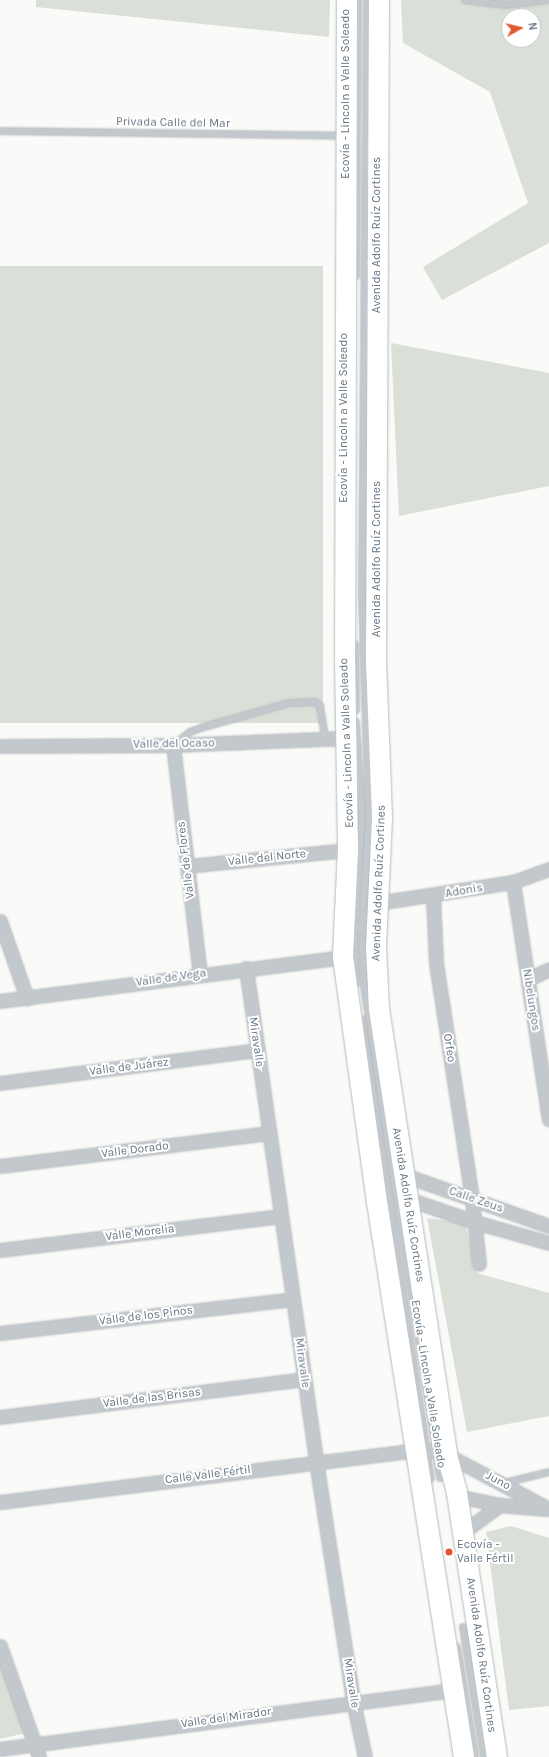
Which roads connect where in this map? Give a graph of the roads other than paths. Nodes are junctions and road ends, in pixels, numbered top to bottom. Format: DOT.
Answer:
graph roads {
  1 [pos="347,0"];
  2 [pos="358,0"];
  3 [pos="368,0"];
  4 [pos="379,0"];
  5 [pos="465,0"];
  6 [pos="548,0"];
  7 [pos="0,131"];
  8 [pos="346,136"];
  9 [pos="356,284"];
  10 [pos="355,633"];
  11 [pos="347,738"];
  12 [pos="325,739"];
  13 [pos="173,745"];
  14 [pos="0,746"];
  15 [pos="348,850"];
  16 [pos="187,866"];
  17 [pos="549,869"];
  18 [pos="513,882"];
  19 [pos="433,896"];
  20 [pos="377,903"];
  21 [pos="0,921"];
  22 [pos="343,957"];
  23 [pos="246,968"];
  24 [pos="549,969"];
  25 [pos="200,974"];
  26 [pos="528,979"];
  27 [pos="27,998"];
  28 [pos="0,1001"];
  29 [pos="258,1050"];
  30 [pos="545,1067"];
  31 [pos="0,1083"];
  32 [pos="549,1119"];
  33 [pos="269,1133"];
  34 [pos="0,1166"];
  35 [pos="404,1175"];
  36 [pos="408,1199"];
  37 [pos="472,1199"];
  38 [pos="281,1216"];
  39 [pos="475,1222"];
  40 [pos="549,1226"];
  41 [pos="549,1243"];
  42 [pos="0,1250"];
  43 [pos="478,1264"];
  44 [pos="293,1299"];
  45 [pos="0,1334"];
  46 [pos="304,1379"];
  47 [pos="0,1417"];
  48 [pos="431,1452"];
  49 [pos="316,1461"];
  50 [pos="549,1472"];
  51 [pos="440,1478"];
  52 [pos="431,1479"];
  53 [pos="502,1483"];
  54 [pos="457,1496"];
  55 [pos="0,1502"];
  56 [pos="500,1505"];
  57 [pos="549,1509"];
  58 [pos="463,1532"];
  59 [pos="463,1627"];
  60 [pos="455,1636"];
  61 [pos="0,1646"];
  62 [pos="453,1690"];
  63 [pos="353,1701"];
  64 [pos="35,1744"];
  65 [pos="0,1749"];
  66 [pos="39,1757"];
  67 [pos="364,1757"];
  68 [pos="464,1757"];
  69 [pos="475,1757"];
  70 [pos="484,1757"];
  71 [pos="497,1757"];
  1 -- 8 [label="main road, Avenida Adolfo Ruíz Cortines"];
  2 -- 9 [label="lane, Ecovía - Lincoln a Valle Soleado"];
  3 -- 48 [label="lane"];
  4 -- 20 [label="main road, Avenida Adolfo Ruíz Cortines"];
  5 -- 6 [label="lane"];
  7 -- 8 [label="lane, Privada Calle del Mar"];
  8 -- 11 [label="main road, Avenida Adolfo Ruíz Cortines"];
  10 -- 48 [label="lane, Ecovía - Lincoln a Valle Soleado"];
  11 -- 12 [label="street, Valle del Ocaso"];
  11 -- 15 [label="main road, Avenida Adolfo Ruíz Cortines"];
  12 -- 13 [label="street, Valle del Ocaso"];
  12 -- 13 [label="lane"];
  13 -- 14 [label="street, Valle del Ocaso"];
  13 -- 16 [label="street, Valle de Flores"];
  15 -- 16 [label="street, Valle del Norte"];
  15 -- 22 [label="main road, Avenida Adolfo Ruíz Cortines"];
  16 -- 25 [label="street, Valle de Flores"];
  17 -- 18 [label="street, Adonis"];
  18 -- 19 [label="street, Adonis"];
  18 -- 26 [label="street, Nibelungos"];
  19 -- 20 [label="street, Adonis"];
  19 -- 37 [label="street, Orfeo"];
  20 -- 35 [label="main road, Avenida Adolfo Ruíz Cortines"];
  21 -- 27 [label="street"];
  22 -- 23 [label="street, Valle de Vega"];
  22 -- 48 [label="main road, Avenida Adolfo Ruíz Cortines"];
  23 -- 25 [label="street, Valle de Vega"];
  23 -- 29 [label="street, Miravalle"];
  24 -- 26 [label="street"];
  25 -- 27 [label="street, Valle de Vega"];
  26 -- 30 [label="street, Nibelungos"];
  27 -- 28 [label="street, Valle de Vega"];
  29 -- 31 [label="street, Valle de Juárez"];
  29 -- 33 [label="street, Miravalle"];
  30 -- 32 [label="street, Nibelungos"];
  33 -- 34 [label="street, Valle Dorado"];
  33 -- 38 [label="street, Miravalle"];
  35 -- 36 [label="main road, Avenida Adolfo Ruíz Cortines"];
  35 -- 37 [label="street, Calle Zeus"];
  36 -- 39 [label="street, Calle Zeus"];
  36 -- 48 [label="main road, Avenida Adolfo Ruíz Cortines"];
  37 -- 39 [label="street, Orfeo"];
  37 -- 40 [label="street, Calle Zeus"];
  38 -- 42 [label="street, Valle Morelia"];
  38 -- 44 [label="street, Miravalle"];
  39 -- 41 [label="street, Calle Zeus"];
  39 -- 43 [label="street, Orfeo"];
  44 -- 45 [label="street, Valle de los Pinos"];
  44 -- 46 [label="street, Miravalle"];
  46 -- 47 [label="street, Valle de las Brisas"];
  46 -- 49 [label="street, Miravalle"];
  48 -- 49 [label="street, Calle Valle Fértil"];
  48 -- 51 [label="lane"];
  48 -- 52 [label="lane, Ecovía - Lincoln a Valle Soleado"];
  48 -- 53 [label="street, Juno"];
  48 -- 54 [label="main road, Avenida Adolfo Ruíz Cortines"];
  48 -- 62 [label="main road, Avenida Adolfo Ruíz Cortines"];
  49 -- 55 [label="street, Calle Valle Fértil"];
  49 -- 63 [label="street, Miravalle"];
  50 -- 53 [label="lane"];
  53 -- 57 [label="street, Juno"];
  54 -- 56 [label="street"];
  54 -- 58 [label="main road, Avenida Adolfo Ruíz Cortines"];
  56 -- 57 [label="street"];
  56 -- 58 [label="street"];
  58 -- 71 [label="main road, Avenida Adolfo Ruíz Cortines"];
  59 -- 70 [label="lane"];
  60 -- 69 [label="lane"];
  61 -- 64 [label="street"];
  62 -- 63 [label="street, Valle del Mirador"];
  62 -- 68 [label="main road, Avenida Adolfo Ruíz Cortines"];
  63 -- 64 [label="street, Valle del Mirador"];
  63 -- 67 [label="street, Miravalle"];
  64 -- 65 [label="street, Valle del Mirador"];
  64 -- 66 [label="street"];
}
